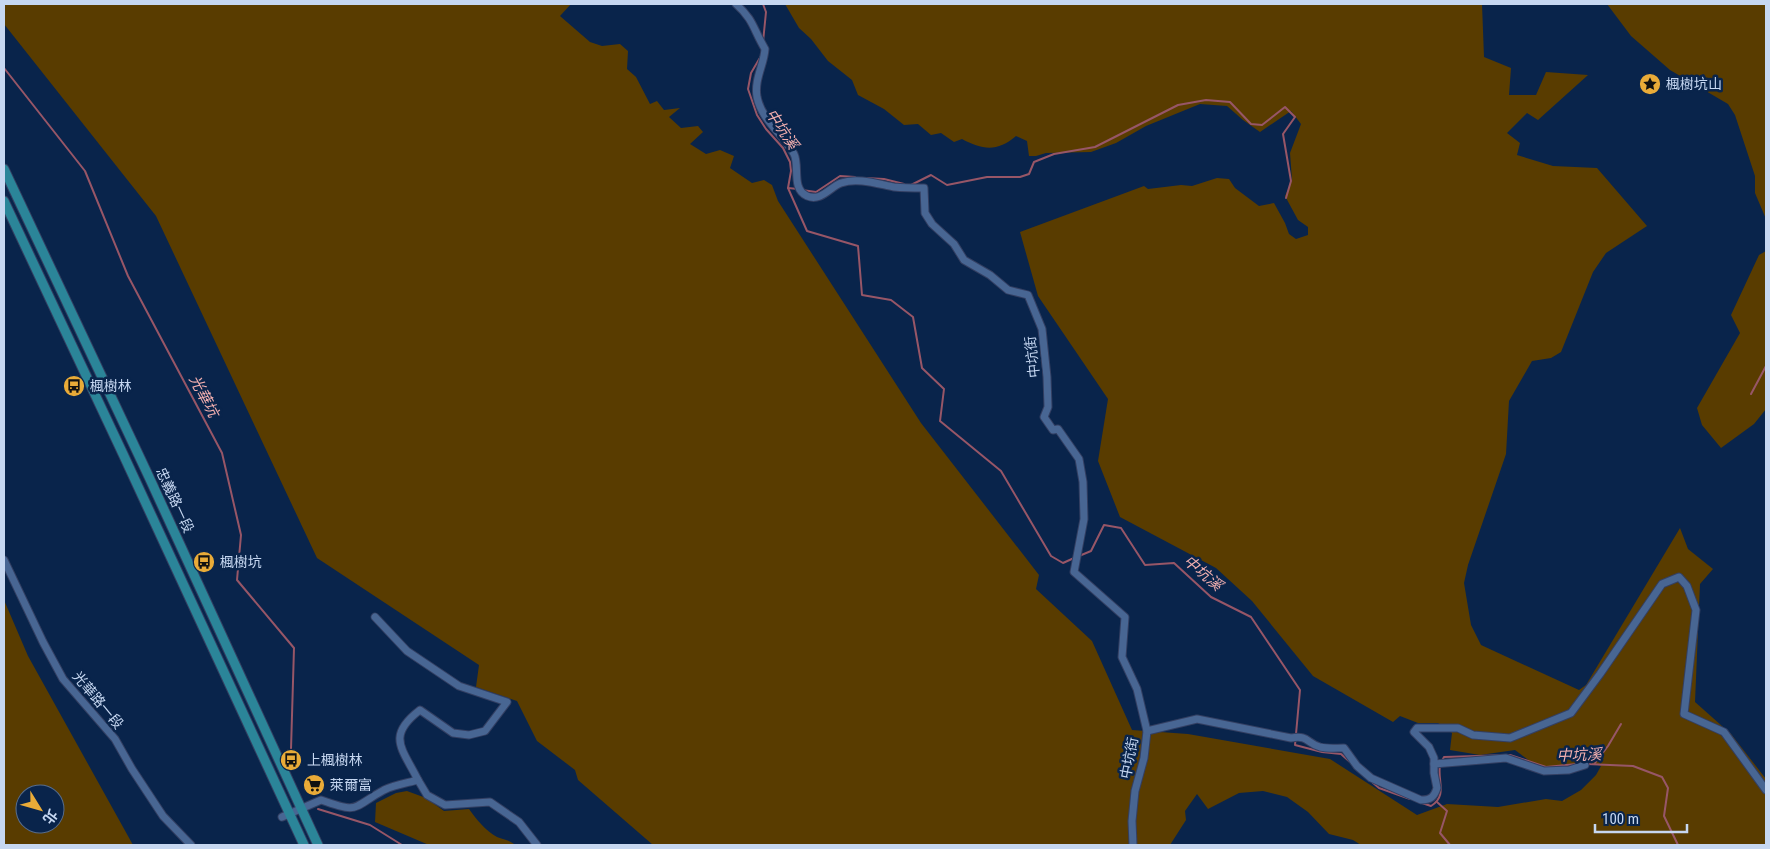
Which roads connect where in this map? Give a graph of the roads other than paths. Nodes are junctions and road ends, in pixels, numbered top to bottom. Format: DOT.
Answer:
graph roads {
  1 [pos="736,4"];
  2 [pos="4,169"];
  3 [pos="4,201"];
  4 [pos="110,388"];
  5 [pos="93,397"];
  6 [pos="4,560"];
  7 [pos="212,605"];
  8 [pos="193,614"];
  9 [pos="375,617"];
  10 [pos="1147,731"];
  11 [pos="1440,763"];
  12 [pos="1584,765"];
  13 [pos="418,780"];
  14 [pos="1766,790"];
  15 [pos="302,807"];
  16 [pos="285,815"];
  17 [pos="191,845"];
  18 [pos="304,845"];
  19 [pos="318,845"];
  20 [pos="537,845"];
  21 [pos="1133,845"];
  1 -- 10 [label="street, 中坑街"];
  2 -- 4 [label="main road, 忠義路一段"];
  3 -- 5 [label="main road, 忠義路一段"];
  4 -- 5 [label="main road"];
  4 -- 7 [label="main road, 忠義路一段"];
  5 -- 8 [label="main road, 忠義路一段"];
  6 -- 17 [label="street, 光華路一段"];
  7 -- 8 [label="main road"];
  7 -- 15 [label="main road, 忠義路一段"];
  8 -- 16 [label="main road, 忠義路一段"];
  9 -- 13 [label="street"];
  10 -- 11 [label="street"];
  10 -- 21 [label="street, 中坑街"];
  11 -- 12 [label="street"];
  11 -- 14 [label="street"];
  13 -- 15 [label="street"];
  13 -- 20 [label="street"];
  15 -- 16 [label="street"];
  15 -- 19 [label="main road, 忠義路一段"];
  16 -- 18 [label="main road, 忠義路一段"];
}
